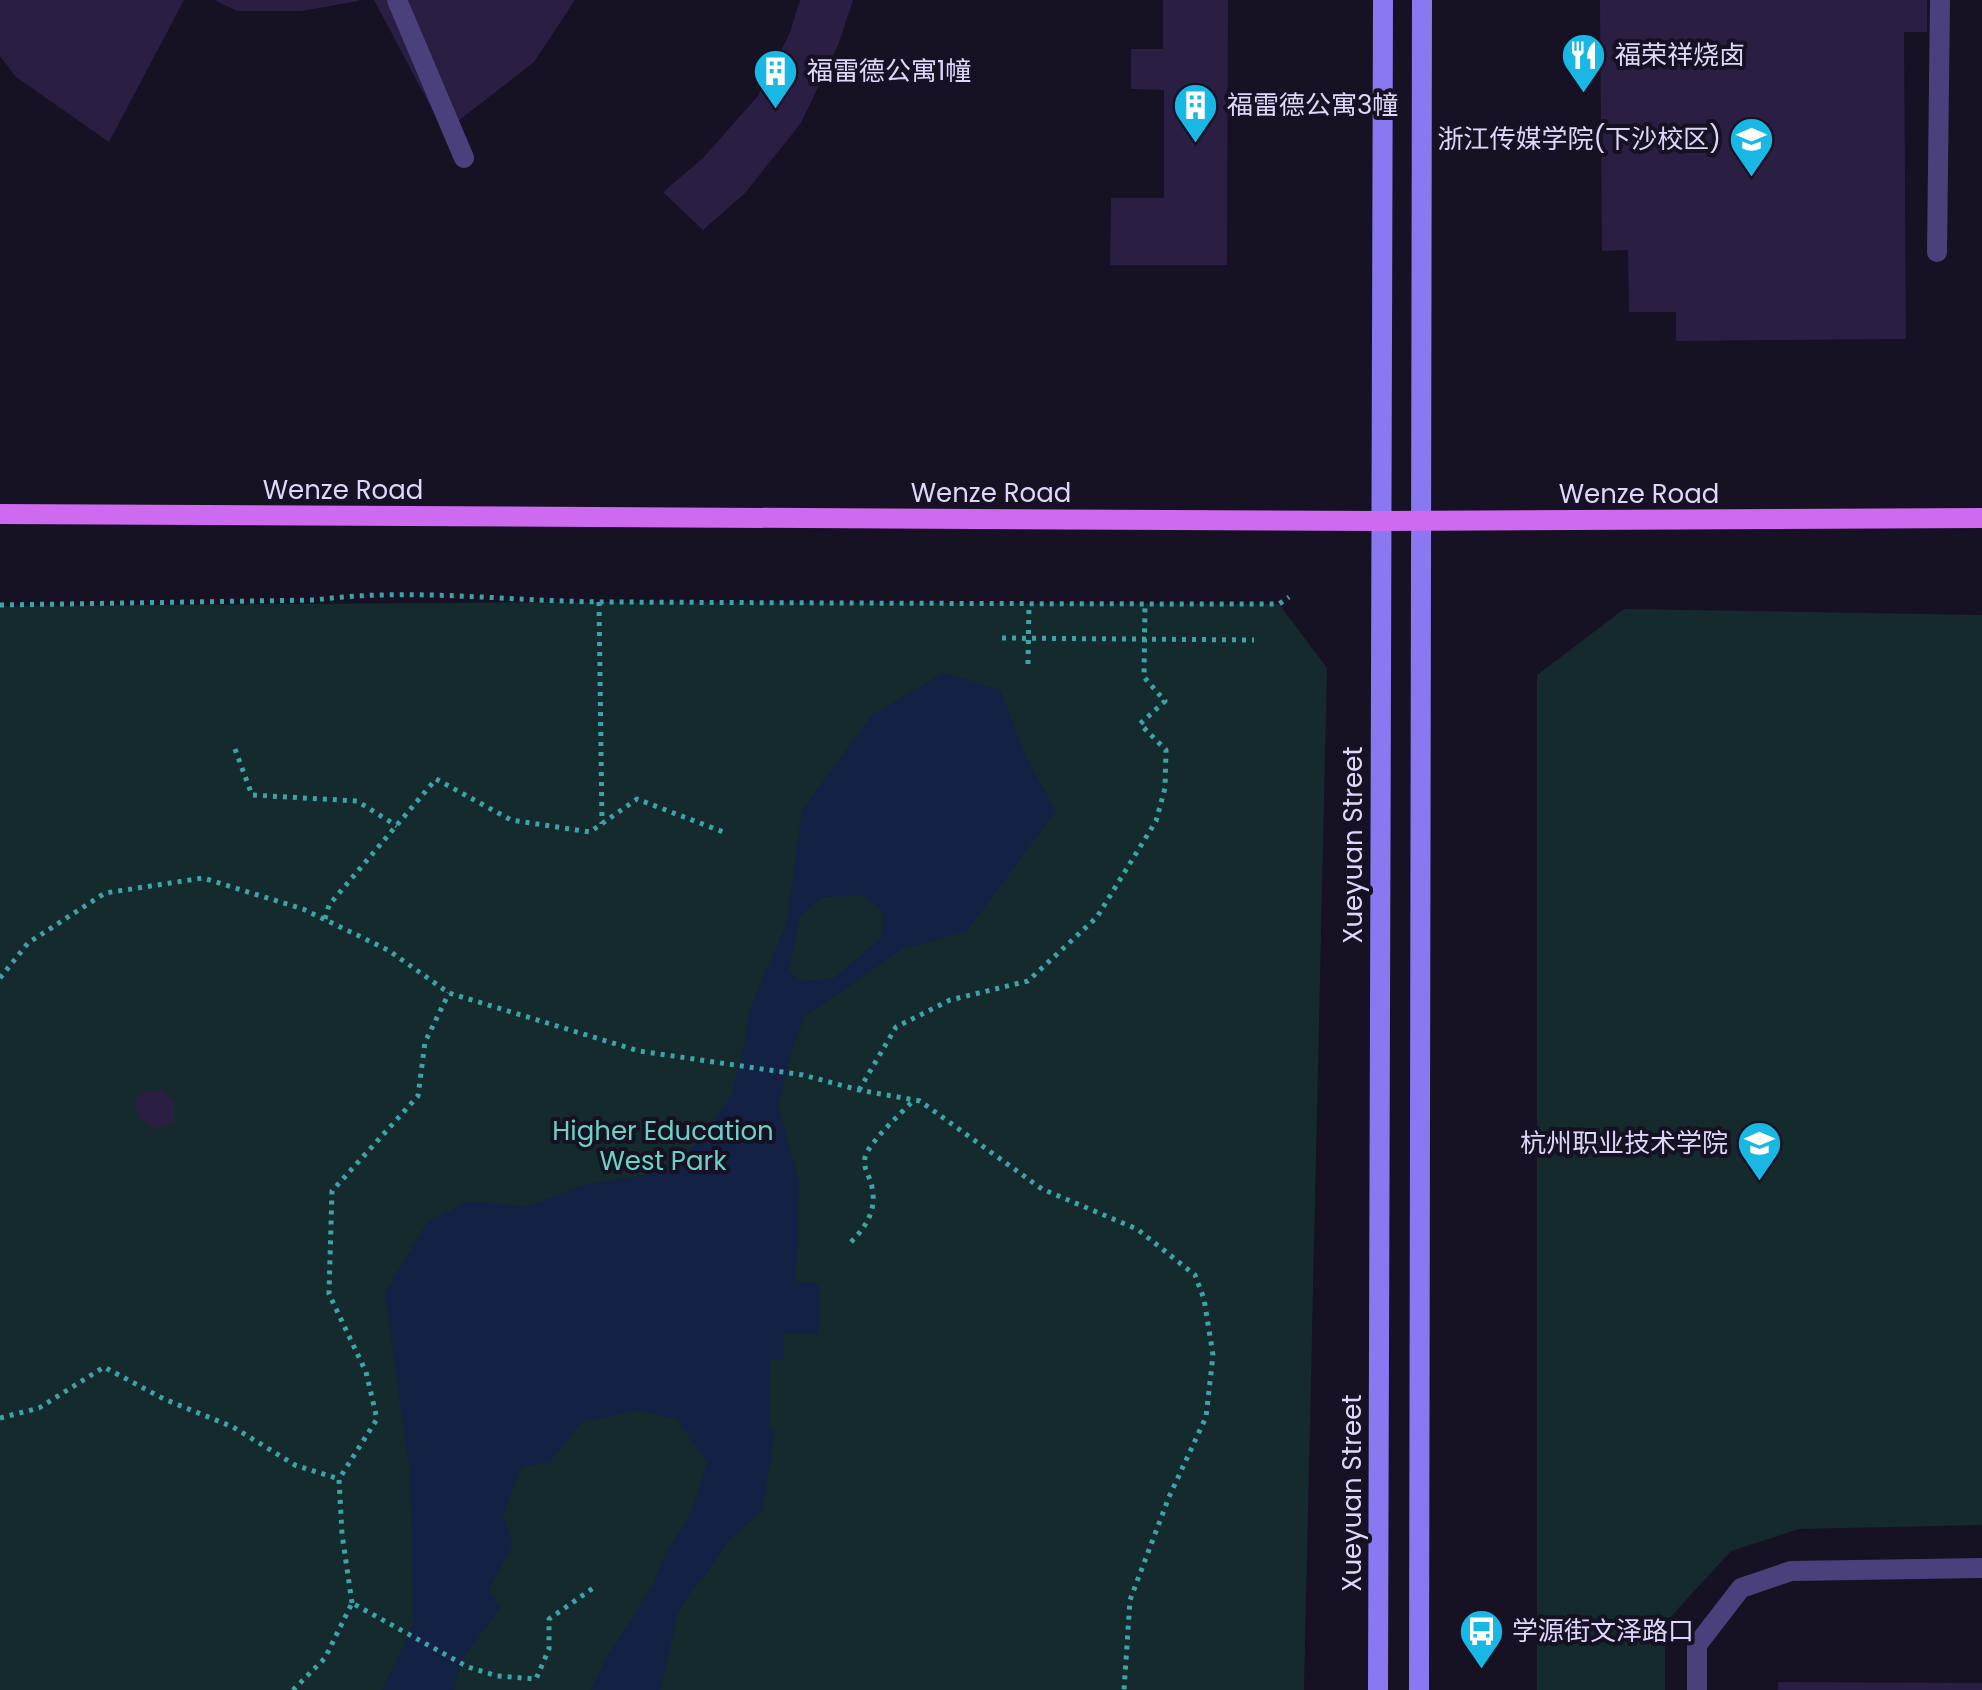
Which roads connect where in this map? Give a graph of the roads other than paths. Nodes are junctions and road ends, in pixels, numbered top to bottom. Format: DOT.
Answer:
graph roads {
  1 [pos="397,0"];
  2 [pos="1383,0"];
  3 [pos="1422,0"];
  4 [pos="1940,0"];
  5 [pos="464,158"];
  6 [pos="1937,252"];
  7 [pos="0,514"];
  8 [pos="1982,518"];
  9 [pos="1380,521"];
  10 [pos="1422,521"];
  11 [pos="1982,1568"];
  12 [pos="1378,1690"];
  13 [pos="1419,1690"];
  14 [pos="1697,1690"];
  1 -- 5 [label="street"];
  2 -- 9 [label="main road, Xueyuan Street"];
  3 -- 10 [label="main road"];
  4 -- 6 [label="street"];
  7 -- 9 [label="main road, Wenze Road"];
  8 -- 10 [label="main road, Wenze Road"];
  9 -- 10 [label="main road, Wenze Road"];
  9 -- 12 [label="main road, Xueyuan Street"];
  10 -- 13 [label="main road"];
  11 -- 14 [label="street"];
}
